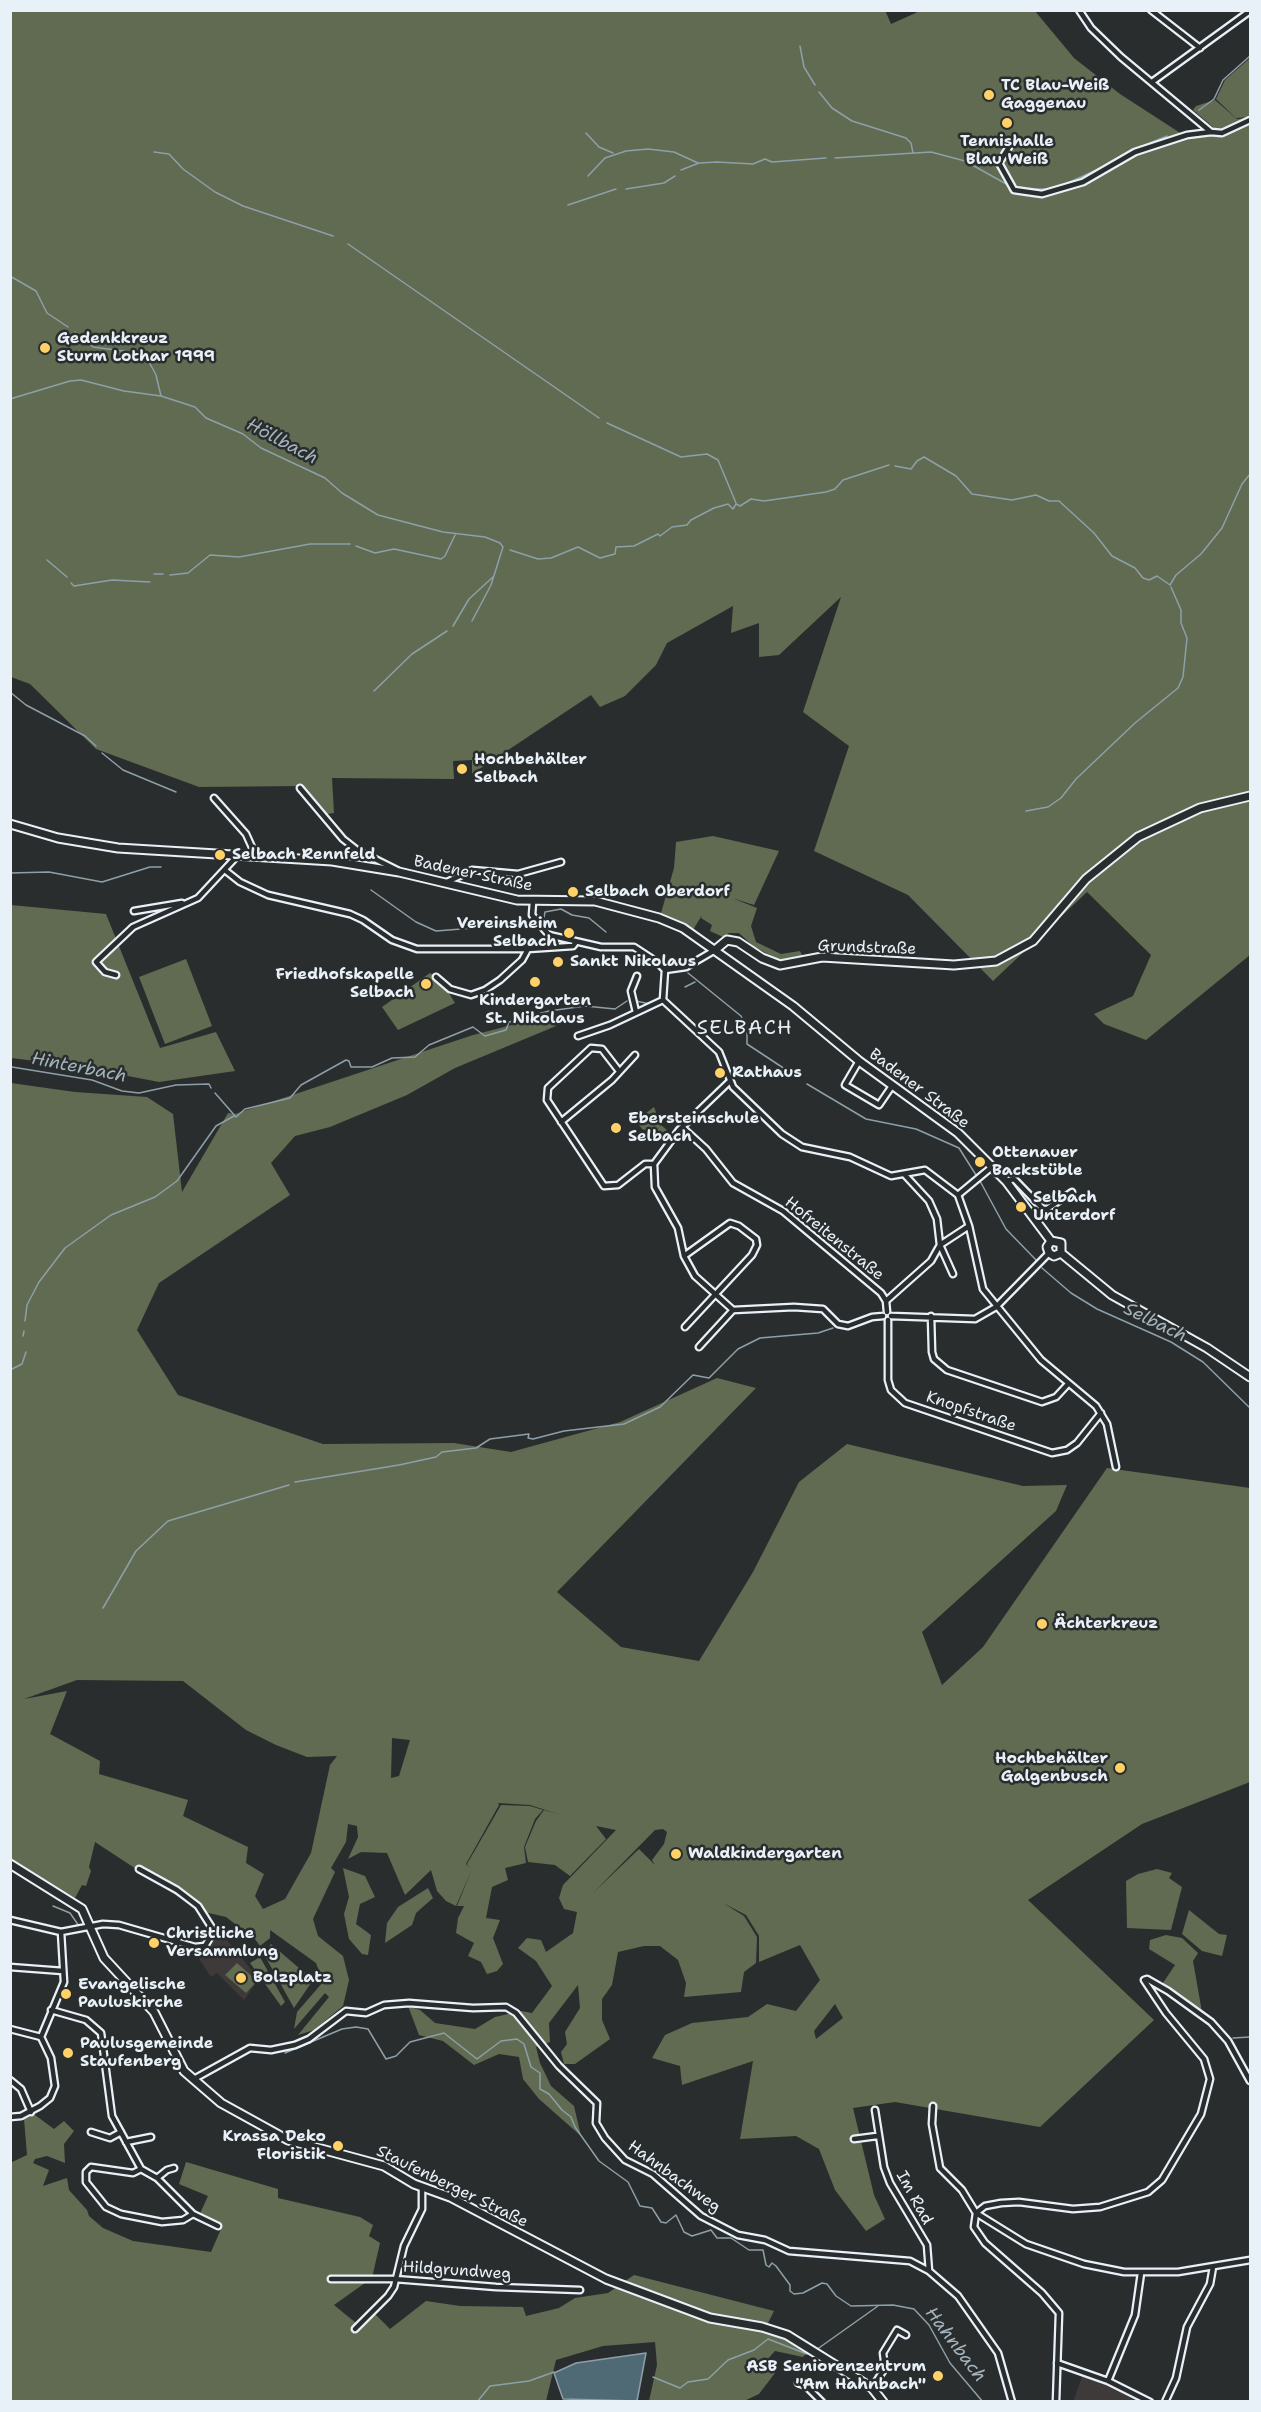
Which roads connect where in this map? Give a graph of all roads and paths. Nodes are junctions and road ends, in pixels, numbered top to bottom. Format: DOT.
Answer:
graph roads {
  1 [pos="1079,10"];
  2 [pos="1151,10"];
  3 [pos="1250,11"];
  4 [pos="1200,48"];
  5 [pos="1152,82"];
  6 [pos="1251,120"];
  7 [pos="1211,132"];
  8 [pos="1009,147"];
  9 [pos="300,788"];
  10 [pos="1251,796"];
  11 [pos="214,798"];
  12 [pos="10,824"];
  13 [pos="240,853"];
  14 [pos="255,854"];
  15 [pos="561,862"];
  16 [pos="225,871"];
  17 [pos="399,872"];
  18 [pos="445,883"];
  19 [pos="190,902"];
  20 [pos="533,902"];
  21 [pos="134,911"];
  22 [pos="576,942"];
  23 [pos="528,949"];
  24 [pos="715,950"];
  25 [pos="664,970"];
  26 [pos="116,975"];
  27 [pos="637,976"];
  28 [pos="436,977"];
  29 [pos="663,1000"];
  30 [pos="636,1012"];
  31 [pos="578,1036"];
  32 [pos="635,1055"];
  33 [pos="859,1061"];
  34 [pos="619,1071"];
  35 [pos="730,1081"];
  36 [pos="892,1086"];
  37 [pos="561,1122"];
  38 [pos="684,1128"];
  39 [pos="654,1164"];
  40 [pos="993,1166"];
  41 [pos="904,1174"];
  42 [pos="1006,1181"];
  43 [pos="1072,1192"];
  44 [pos="958,1195"];
  45 [pos="969,1226"];
  46 [pos="1051,1240"];
  47 [pos="940,1245"];
  48 [pos="1049,1253"];
  49 [pos="1061,1253"];
  50 [pos="684,1256"];
  51 [pos="953,1274"];
  52 [pos="715,1296"];
  53 [pos="886,1301"];
  54 [pos="996,1307"];
  55 [pos="733,1310"];
  56 [pos="887,1316"];
  57 [pos="931,1316"];
  58 [pos="685,1327"];
  59 [pos="699,1347"];
  60 [pos="1251,1377"];
  61 [pos="1068,1384"];
  62 [pos="1101,1413"];
  63 [pos="1116,1467"];
  64 [pos="10,1864"];
  65 [pos="139,1869"];
  66 [pos="10,1920"];
  67 [pos="90,1926"];
  68 [pos="61,1932"];
  69 [pos="10,1967"];
  70 [pos="63,1971"];
  71 [pos="51,2010"];
  72 [pos="10,2029"];
  73 [pos="41,2037"];
  74 [pos="10,2080"];
  75 [pos="192,2080"];
  76 [pos="1251,2081"];
  77 [pos="933,2106"];
  78 [pos="875,2110"];
  79 [pos="31,2112"];
  80 [pos="10,2117"];
  81 [pos="91,2132"];
  82 [pos="121,2132"];
  83 [pos="877,2136"];
  84 [pos="151,2137"];
  85 [pos="854,2139"];
  86 [pos="126,2142"];
  87 [pos="174,2168"];
  88 [pos="141,2169"];
  89 [pos="157,2178"];
  90 [pos="422,2187"];
  91 [pos="976,2213"];
  92 [pos="193,2214"];
  93 [pos="218,2226"];
  94 [pos="1251,2260"];
  95 [pos="1213,2267"];
  96 [pos="929,2271"];
  97 [pos="1141,2272"];
  98 [pos="331,2279"];
  99 [pos="395,2279"];
  100 [pos="580,2290"];
  101 [pos="355,2329"];
  102 [pos="906,2335"];
  103 [pos="1057,2363"];
  104 [pos="1108,2381"];
  105 [pos="798,2383"];
  106 [pos="872,2388"];
  107 [pos="822,2402"];
  108 [pos="883,2402"];
  109 [pos="1012,2402"];
  110 [pos="1056,2402"];
  111 [pos="1150,2402"];
  112 [pos="1165,2402"];
  1 -- 5 [label="street"];
  2 -- 4 [label="street"];
  3 -- 4 [label="street"];
  4 -- 5 [label="street"];
  5 -- 7 [label="street"];
  6 -- 7 [label="street"];
  7 -- 8 [label="street"];
  9 -- 17 [label="street"];
  10 -- 24 [label="street, Grundstraße"];
  11 -- 14 [label="street"];
  12 -- 13 [label="street, Badener Straße"];
  13 -- 14 [label="street, Badener Straße"];
  13 -- 16 [label="street"];
  14 -- 17 [label="street, Badener Straße"];
  15 -- 18 [label="street"];
  16 -- 19 [label="street"];
  16 -- 23 [label="street"];
  17 -- 18 [label="street, Badener Straße"];
  18 -- 20 [label="street, Badener Straße"];
  19 -- 21 [label="street"];
  19 -- 26 [label="street"];
  20 -- 22 [label="street"];
  20 -- 24 [label="street, Badener Straße"];
  22 -- 23 [label="street"];
  22 -- 25 [label="street"];
  23 -- 28 [label="street"];
  24 -- 25 [label="street, Grundstraße"];
  24 -- 33 [label="street, Badener Straße"];
  25 -- 29 [label="street"];
  27 -- 30 [label="street"];
  29 -- 30 [label="street"];
  29 -- 35 [label="street"];
  30 -- 31 [label="street"];
  32 -- 34 [label="street"];
  33 -- 36 [label="street, Badener Straße"];
  33 -- 36 [label="street"];
  34 -- 37 [label="street"];
  34 -- 37 [label="street"];
  35 -- 38 [label="street"];
  35 -- 41 [label="street"];
  36 -- 40 [label="street, Badener Straße"];
  37 -- 39 [label="street"];
  38 -- 39 [label="street"];
  38 -- 53 [label="street, Hofreitenstraße"];
  39 -- 50 [label="street"];
  40 -- 42 [label="street, Badener Straße"];
  40 -- 44 [label="street"];
  41 -- 44 [label="street"];
  41 -- 47 [label="street"];
  42 -- 43 [label="street"];
  42 -- 46 [label="street, Badener Straße"];
  44 -- 45 [label="street"];
  45 -- 47 [label="street, Hofreitenstraße"];
  45 -- 54 [label="street"];
  46 -- 48 [label="street"];
  46 -- 49 [label="street"];
  47 -- 51 [label="street"];
  47 -- 53 [label="street, Hofreitenstraße"];
  48 -- 49 [label="street"];
  48 -- 54 [label="street"];
  49 -- 60 [label="street"];
  50 -- 52 [label="street"];
  50 -- 52 [label="street"];
  52 -- 55 [label="street"];
  52 -- 58 [label="street"];
  53 -- 56 [label="street, Hofreitenstraße"];
  54 -- 57 [label="street"];
  54 -- 61 [label="street"];
  55 -- 56 [label="street"];
  55 -- 59 [label="street"];
  56 -- 57 [label="street"];
  56 -- 62 [label="street, Knopfstraße"];
  57 -- 61 [label="street"];
  61 -- 62 [label="street"];
  62 -- 63 [label="street"];
  64 -- 67 [label="street, Staufenberger Straße"];
  65 -- 67 [label="street"];
  66 -- 68 [label="street"];
  67 -- 68 [label="street"];
  67 -- 75 [label="street, Staufenberger Straße"];
  68 -- 70 [label="street"];
  69 -- 70 [label="street"];
  70 -- 71 [label="street"];
  71 -- 73 [label="street"];
  71 -- 82 [label="street"];
  72 -- 73 [label="street"];
  73 -- 79 [label="street"];
  74 -- 79 [label="street"];
  75 -- 90 [label="street, Staufenberger Straße"];
  75 -- 96 [label="street, Hahnbachweg"];
  76 -- 91 [label="street"];
  77 -- 91 [label="street"];
  78 -- 83 [label="street, Im Rad"];
  79 -- 80 [label="street"];
  81 -- 82 [label="street"];
  82 -- 86 [label="street"];
  83 -- 85 [label="street"];
  83 -- 96 [label="street, Im Rad"];
  84 -- 86 [label="street"];
  86 -- 88 [label="street"];
  87 -- 89 [label="street"];
  88 -- 89 [label="street"];
  88 -- 92 [label="street"];
  89 -- 92 [label="street"];
  90 -- 99 [label="street"];
  90 -- 106 [label="street, Staufenberger Straße"];
  91 -- 97 [label="street"];
  91 -- 103 [label="street"];
  92 -- 93 [label="street"];
  94 -- 95 [label="street"];
  95 -- 97 [label="street"];
  95 -- 112 [label="street"];
  96 -- 109 [label="street, Hahnbachweg"];
  97 -- 104 [label="street"];
  98 -- 99 [label="street, Hildgrundweg"];
  99 -- 100 [label="street, Hildgrundweg"];
  99 -- 101 [label="street"];
  102 -- 106 [label="street"];
  103 -- 104 [label="street"];
  103 -- 110 [label="street"];
  104 -- 111 [label="street"];
  105 -- 107 [label="street"];
  106 -- 108 [label="street"];
}
